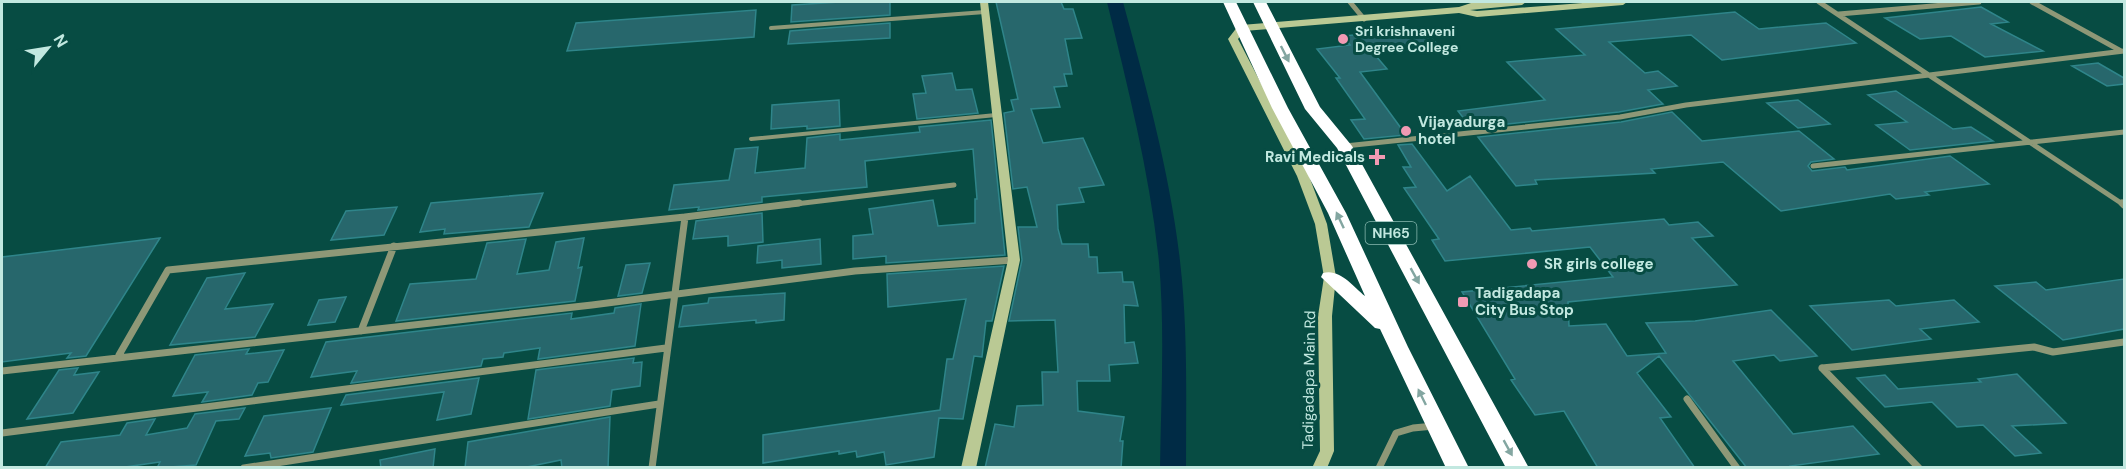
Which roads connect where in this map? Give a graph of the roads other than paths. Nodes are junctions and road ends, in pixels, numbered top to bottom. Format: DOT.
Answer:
graph roads {
  1 [pos="1229,2"];
  2 [pos="1259,2"];
  3 [pos="1350,2"];
  4 [pos="1522,2"];
  5 [pos="1623,2"];
  6 [pos="1819,2"];
  7 [pos="1979,2"];
  8 [pos="2032,2"];
  9 [pos="985,7"];
  10 [pos="1459,10"];
  11 [pos="1838,14"];
  12 [pos="1364,18"];
  13 [pos="1270,26"];
  14 [pos="771,28"];
  15 [pos="1241,28"];
  16 [pos="2124,52"];
  17 [pos="1930,76"];
  18 [pos="998,115"];
  19 [pos="2124,132"];
  20 [pos="751,140"];
  21 [pos="2031,143"];
  22 [pos="1344,146"];
  23 [pos="1813,166"];
  24 [pos="954,185"];
  25 [pos="2124,206"];
  26 [pos="685,217"];
  27 [pos="394,246"];
  28 [pos="1014,260"];
  29 [pos="1330,277"];
  30 [pos="674,295"];
  31 [pos="362,331"];
  32 [pos="2124,342"];
  33 [pos="1398,347"];
  34 [pos="666,348"];
  35 [pos="119,355"];
  36 [pos="2,371"];
  37 [pos="1687,399"];
  38 [pos="659,404"];
  39 [pos="1437,426"];
  40 [pos="2,433"];
  41 [pos="244,468"];
  42 [pos="652,468"];
  43 [pos="968,468"];
  44 [pos="1319,468"];
  45 [pos="1379,468"];
  46 [pos="1458,468"];
  47 [pos="1518,468"];
  48 [pos="1737,468"];
  49 [pos="1919,468"];
  1 -- 15 [label="highway, NH65"];
  2 -- 13 [label="highway, NH65"];
  3 -- 12 [label="street"];
  4 -- 10 [label="street"];
  5 -- 10 [label="street"];
  6 -- 11 [label="street"];
  7 -- 11 [label="street"];
  8 -- 16 [label="street"];
  9 -- 14 [label="lane"];
  9 -- 18 [label="street"];
  10 -- 12 [label="street"];
  11 -- 17 [label="street"];
  12 -- 13 [label="street"];
  13 -- 15 [label="street"];
  13 -- 22 [label="highway, NH65, one-way"];
  15 -- 29 [label="street, Tadigadapa Main Rd"];
  33 -- 15 [label="highway, NH65, one-way"];
  16 -- 17 [label="street"];
  17 -- 21 [label="street"];
  17 -- 22 [label="street"];
  18 -- 20 [label="lane"];
  18 -- 28 [label="street"];
  19 -- 21 [label="street"];
  21 -- 23 [label="street"];
  21 -- 25 [label="street"];
  22 -- 47 [label="highway, NH65, one-way"];
  24 -- 26 [label="street"];
  26 -- 27 [label="street"];
  26 -- 30 [label="street"];
  27 -- 31 [label="street"];
  27 -- 35 [label="street"];
  28 -- 30 [label="street"];
  28 -- 43 [label="street"];
  29 -- 33 [label="highway"];
  29 -- 44 [label="street, Tadigadapa Main Rd"];
  30 -- 31 [label="street"];
  30 -- 34 [label="street"];
  31 -- 35 [label="street"];
  32 -- 49 [label="street"];
  39 -- 33 [label="highway, NH65, one-way"];
  34 -- 38 [label="street"];
  34 -- 40 [label="street"];
  35 -- 36 [label="street"];
  37 -- 48 [label="street"];
  38 -- 41 [label="street"];
  38 -- 42 [label="street"];
  39 -- 45 [label="street"];
  39 -- 46 [label="highway, NH65"];
}
